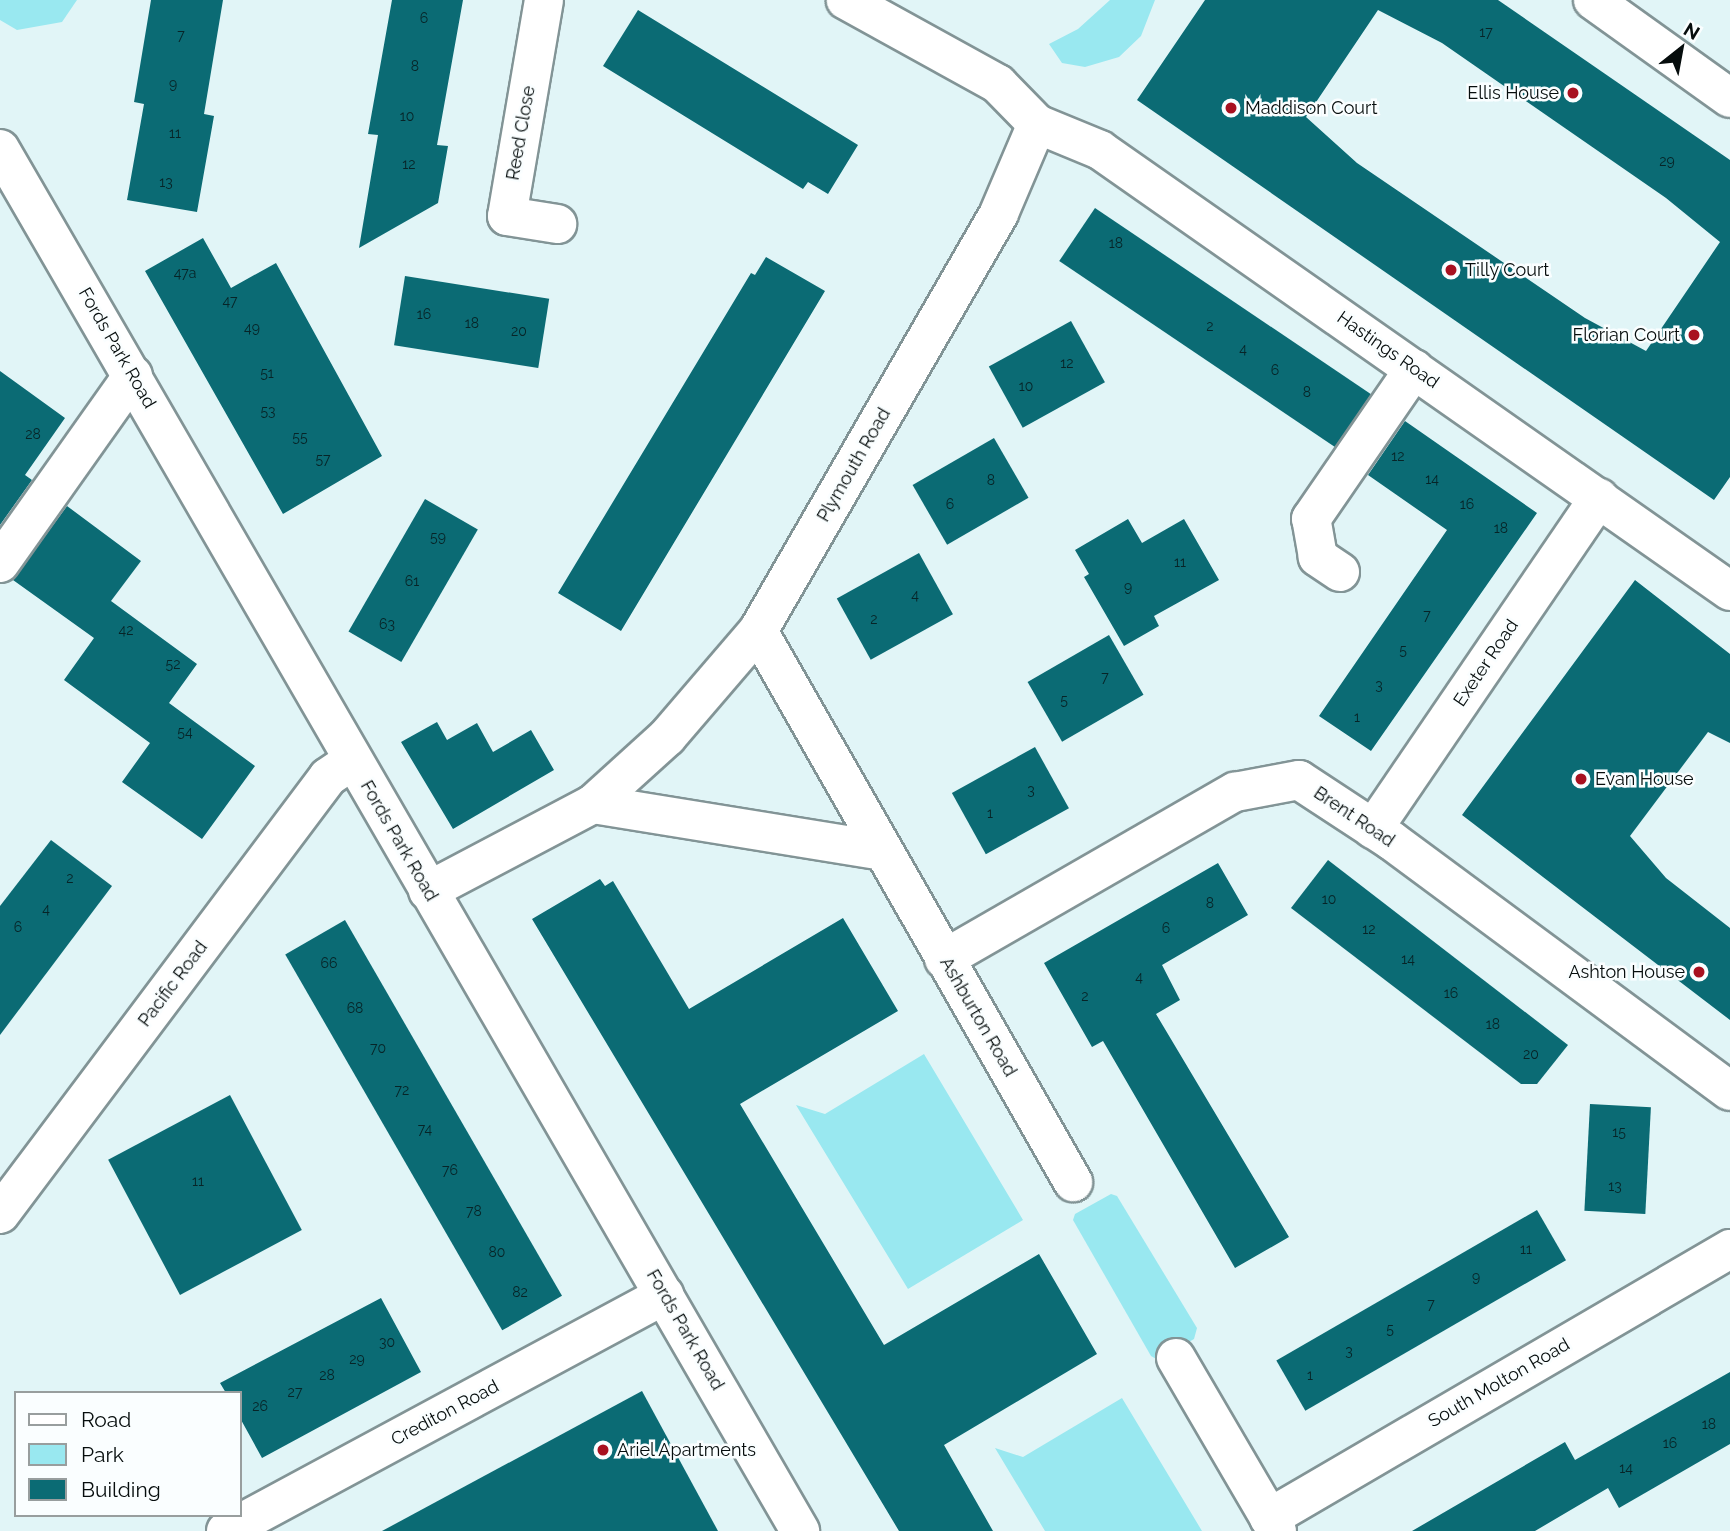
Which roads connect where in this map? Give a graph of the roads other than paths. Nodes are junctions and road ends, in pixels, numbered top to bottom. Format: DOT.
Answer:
graph roads {
  1 [pos="544,0"];
  2 [pos="846,0"];
  3 [pos="1593,0"];
  4 [pos="1730,98"];
  5 [pos="1037,124"];
  6 [pos="0,149"];
  7 [pos="557,224"];
  8 [pos="1414,369"];
  9 [pos="133,375"];
  10 [pos="1599,498"];
  11 [pos="0,563"];
  12 [pos="1340,572"];
  13 [pos="1730,592"];
  14 [pos="758,631"];
  15 [pos="352,761"];
  16 [pos="593,804"];
  17 [pos="1373,829"];
  18 [pos="883,852"];
  19 [pos="428,891"];
  20 [pos="944,959"];
  21 [pos="1730,1091"];
  22 [pos="1073,1182"];
  23 [pos="0,1214"];
  24 [pos="1730,1249"];
  25 [pos="665,1295"];
  26 [pos="1176,1358"];
  27 [pos="1273,1524"];
  28 [pos="226,1531"];
  29 [pos="800,1531"];
  1 -- 7 [label="street, Reed Close"];
  2 -- 5 [label="street"];
  3 -- 4 [label="street"];
  5 -- 8 [label="street, Hastings Road"];
  5 -- 14 [label="street, Plymouth Road"];
  6 -- 9 [label="street, Fords Park Road"];
  8 -- 10 [label="street, Hastings Road"];
  8 -- 12 [label="street"];
  9 -- 11 [label="street"];
  9 -- 15 [label="street, Fords Park Road"];
  10 -- 13 [label="street, Hastings Road"];
  10 -- 17 [label="street, Exeter Road"];
  14 -- 16 [label="street, Plymouth Road"];
  14 -- 18 [label="street, Ashburton Road"];
  15 -- 19 [label="street, Fords Park Road"];
  15 -- 23 [label="street, Pacific Road"];
  16 -- 18 [label="street"];
  16 -- 19 [label="street, Plymouth Road"];
  17 -- 20 [label="street, Brent Road"];
  17 -- 21 [label="street, Brent Road"];
  18 -- 20 [label="street, Ashburton Road"];
  19 -- 25 [label="street, Fords Park Road"];
  20 -- 22 [label="street, Ashburton Road"];
  24 -- 27 [label="street, South Molton Road"];
  25 -- 28 [label="street, Crediton Road"];
  25 -- 29 [label="street, Fords Park Road"];
  26 -- 27 [label="street"];
}
